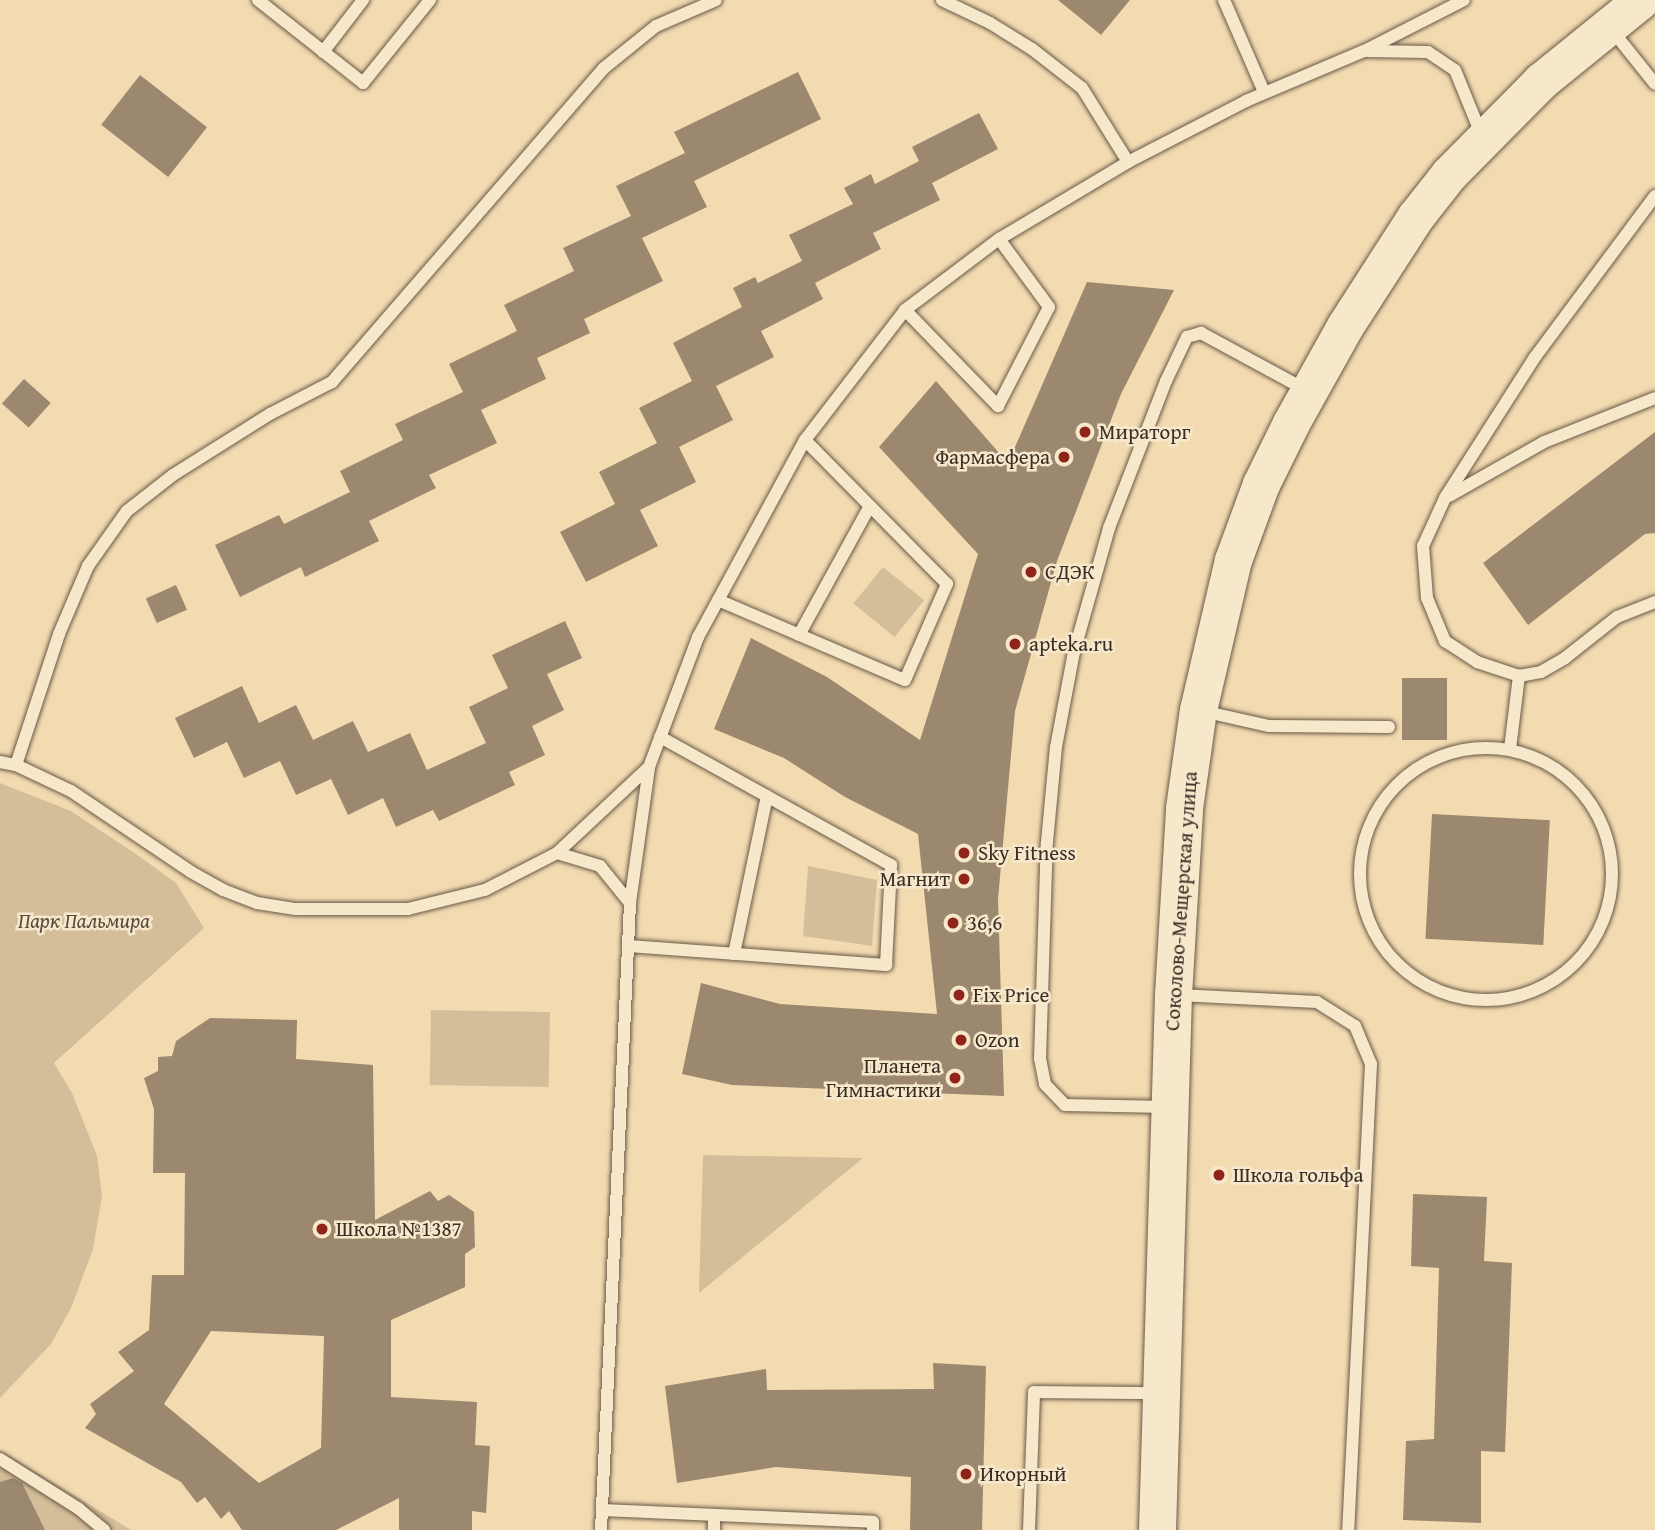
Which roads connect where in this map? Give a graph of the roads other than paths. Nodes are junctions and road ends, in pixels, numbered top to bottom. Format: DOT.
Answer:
graph roads {
  1 [pos="258,0"];
  2 [pos="363,0"];
  3 [pos="430,0"];
  4 [pos="716,0"];
  5 [pos="942,0"];
  6 [pos="1224,0"];
  7 [pos="1464,0"];
  8 [pos="1641,0"];
  9 [pos="1609,26"];
  10 [pos="1364,51"];
  11 [pos="324,52"];
  12 [pos="1655,83"];
  13 [pos="1264,92"];
  14 [pos="1484,140"];
  15 [pos="1128,162"];
  16 [pos="1655,196"];
  17 [pos="999,239"];
  18 [pos="905,310"];
  19 [pos="1309,391"];
  20 [pos="1655,398"];
  21 [pos="804,440"];
  22 [pos="1446,498"];
  23 [pos="870,506"];
  24 [pos="718,600"];
  25 [pos="1655,602"];
  26 [pos="799,635"];
  27 [pos="1520,676"];
  28 [pos="1198,710"];
  29 [pos="1389,727"];
  30 [pos="660,737"];
  31 [pos="1510,749"];
  32 [pos="0,762"];
  33 [pos="16,765"];
  34 [pos="649,767"];
  35 [pos="767,796"];
  36 [pos="557,852"];
  37 [pos="630,902"];
  38 [pos="628,946"];
  39 [pos="734,954"];
  40 [pos="1174,995"];
  41 [pos="1170,1107"];
  42 [pos="1161,1393"];
  43 [pos="0,1459"];
  44 [pos="602,1510"];
  45 [pos="714,1515"];
  46 [pos="104,1530"];
  47 [pos="601,1530"];
  48 [pos="714,1530"];
  49 [pos="873,1530"];
  50 [pos="1029,1530"];
  51 [pos="1157,1530"];
  52 [pos="1348,1530"];
  1 -- 11 [label="lane"];
  2 -- 11 [label="lane"];
  3 -- 11 [label="lane"];
  4 -- 33 [label="lane"];
  5 -- 15 [label="lane"];
  6 -- 13 [label="lane"];
  7 -- 10 [label="lane"];
  8 -- 9 [label="street, Соколово-Мещерская улица"];
  9 -- 12 [label="lane"];
  9 -- 14 [label="street, Соколово-Мещерская улица"];
  10 -- 13 [label="lane"];
  10 -- 14 [label="lane"];
  13 -- 15 [label="lane"];
  14 -- 19 [label="street, Соколово-Мещерская улица"];
  15 -- 17 [label="lane"];
  16 -- 22 [label="lane"];
  17 -- 18 [label="lane"];
  17 -- 18 [label="lane"];
  18 -- 21 [label="lane"];
  19 -- 28 [label="street, Соколово-Мещерская улица"];
  19 -- 41 [label="lane"];
  20 -- 22 [label="lane"];
  21 -- 23 [label="lane"];
  21 -- 24 [label="lane"];
  22 -- 27 [label="lane"];
  23 -- 26 [label="lane"];
  23 -- 26 [label="lane"];
  24 -- 26 [label="lane"];
  24 -- 30 [label="lane"];
  25 -- 27 [label="lane"];
  27 -- 31 [label="lane"];
  28 -- 29 [label="lane"];
  28 -- 40 [label="street, Соколово-Мещерская улица"];
  30 -- 34 [label="lane"];
  30 -- 35 [label="lane"];
  31 -- 31 [label="lane"];
  32 -- 33 [label="lane"];
  33 -- 36 [label="lane"];
  34 -- 36 [label="lane"];
  34 -- 37 [label="lane"];
  35 -- 39 [label="lane"];
  35 -- 39 [label="lane"];
  36 -- 37 [label="lane"];
  37 -- 38 [label="lane"];
  38 -- 39 [label="lane"];
  38 -- 44 [label="lane"];
  40 -- 41 [label="street, Соколово-Мещерская улица"];
  40 -- 52 [label="lane"];
  41 -- 42 [label="street, Соколово-Мещерская улица"];
  42 -- 50 [label="lane"];
  42 -- 51 [label="street, Соколово-Мещерская улица"];
  43 -- 46 [label="lane"];
  44 -- 45 [label="lane"];
  44 -- 47 [label="lane"];
  45 -- 48 [label="lane"];
  45 -- 49 [label="lane"];
}
